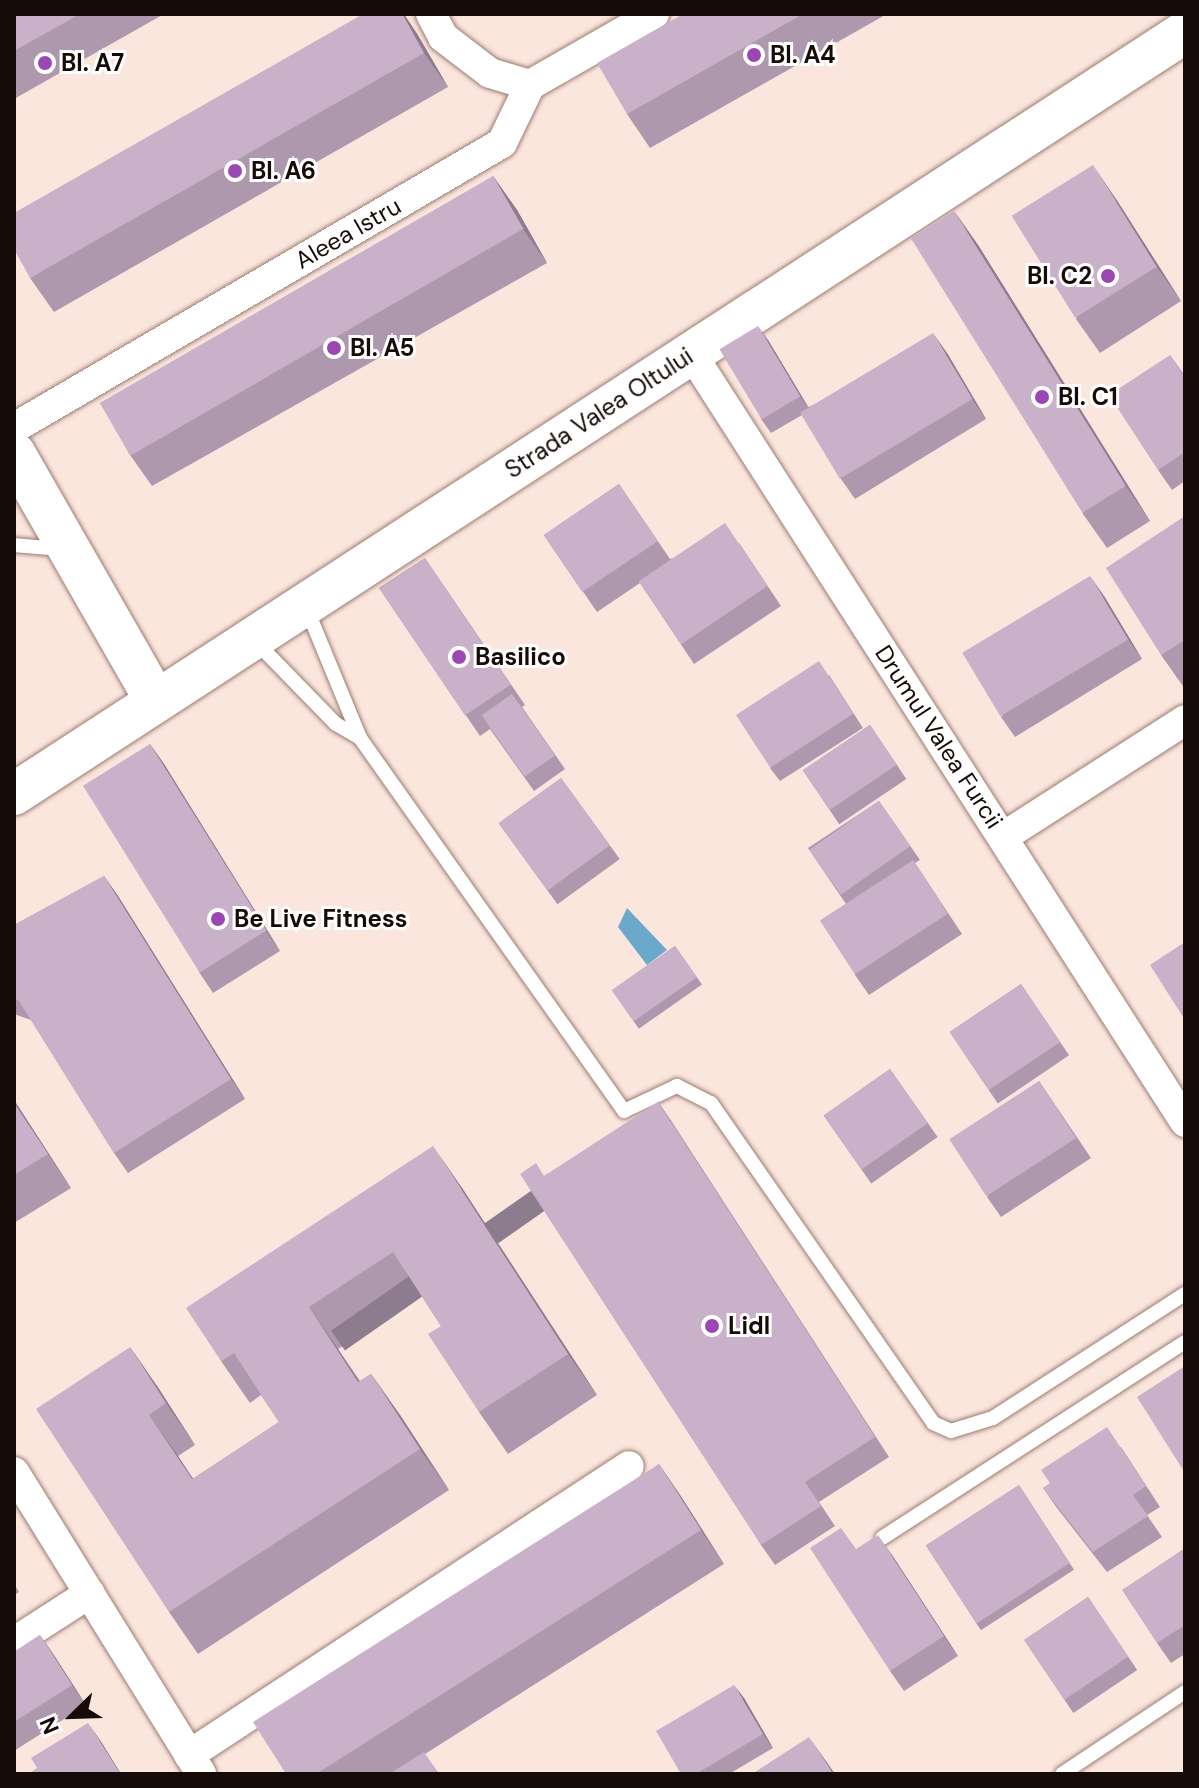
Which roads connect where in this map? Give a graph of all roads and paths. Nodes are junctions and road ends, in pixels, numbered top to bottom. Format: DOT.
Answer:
graph roads {
  1 [pos="431,14"];
  2 [pos="654,14"];
  3 [pos="1185,32"];
  4 [pos="530,85"];
  5 [pos="691,353"];
  6 [pos="14,428"];
  7 [pos="14,453"];
  8 [pos="14,545"];
  9 [pos="69,550"];
  10 [pos="305,604"];
  11 [pos="251,639"];
  12 [pos="156,701"];
  13 [pos="1185,720"];
  14 [pos="360,738"];
  15 [pos="14,794"];
  16 [pos="1003,837"];
  17 [pos="1185,1122"];
  18 [pos="1185,1294"];
  19 [pos="1185,1342"];
  20 [pos="629,1466"];
  21 [pos="14,1472"];
  22 [pos="882,1538"];
  23 [pos="90,1593"];
  24 [pos="14,1642"];
  25 [pos="1185,1692"];
  26 [pos="195,1764"];
  27 [pos="1062,1774"];
  1 -- 4 [label="street"];
  2 -- 4 [label="street"];
  3 -- 5 [label="main road, Strada Valea Oltului"];
  4 -- 6 [label="street, Aleea Istru"];
  5 -- 10 [label="main road, Strada Valea Oltului"];
  5 -- 16 [label="street, Drumul Valea Furcii"];
  7 -- 9 [label="main road"];
  8 -- 9 [label="lane"];
  9 -- 12 [label="main road"];
  10 -- 11 [label="main road, Strada Valea Oltului"];
  10 -- 14 [label="lane"];
  11 -- 12 [label="main road, Strada Valea Oltului"];
  11 -- 14 [label="lane"];
  12 -- 15 [label="main road, Strada Valea Oltului"];
  13 -- 16 [label="street"];
  14 -- 18 [label="lane"];
  16 -- 17 [label="street, Drumul Valea Furcii"];
  19 -- 22 [label="lane"];
  20 -- 26 [label="street"];
  21 -- 23 [label="street"];
  23 -- 24 [label="street"];
  23 -- 26 [label="street"];
  25 -- 27 [label="lane"];
}
